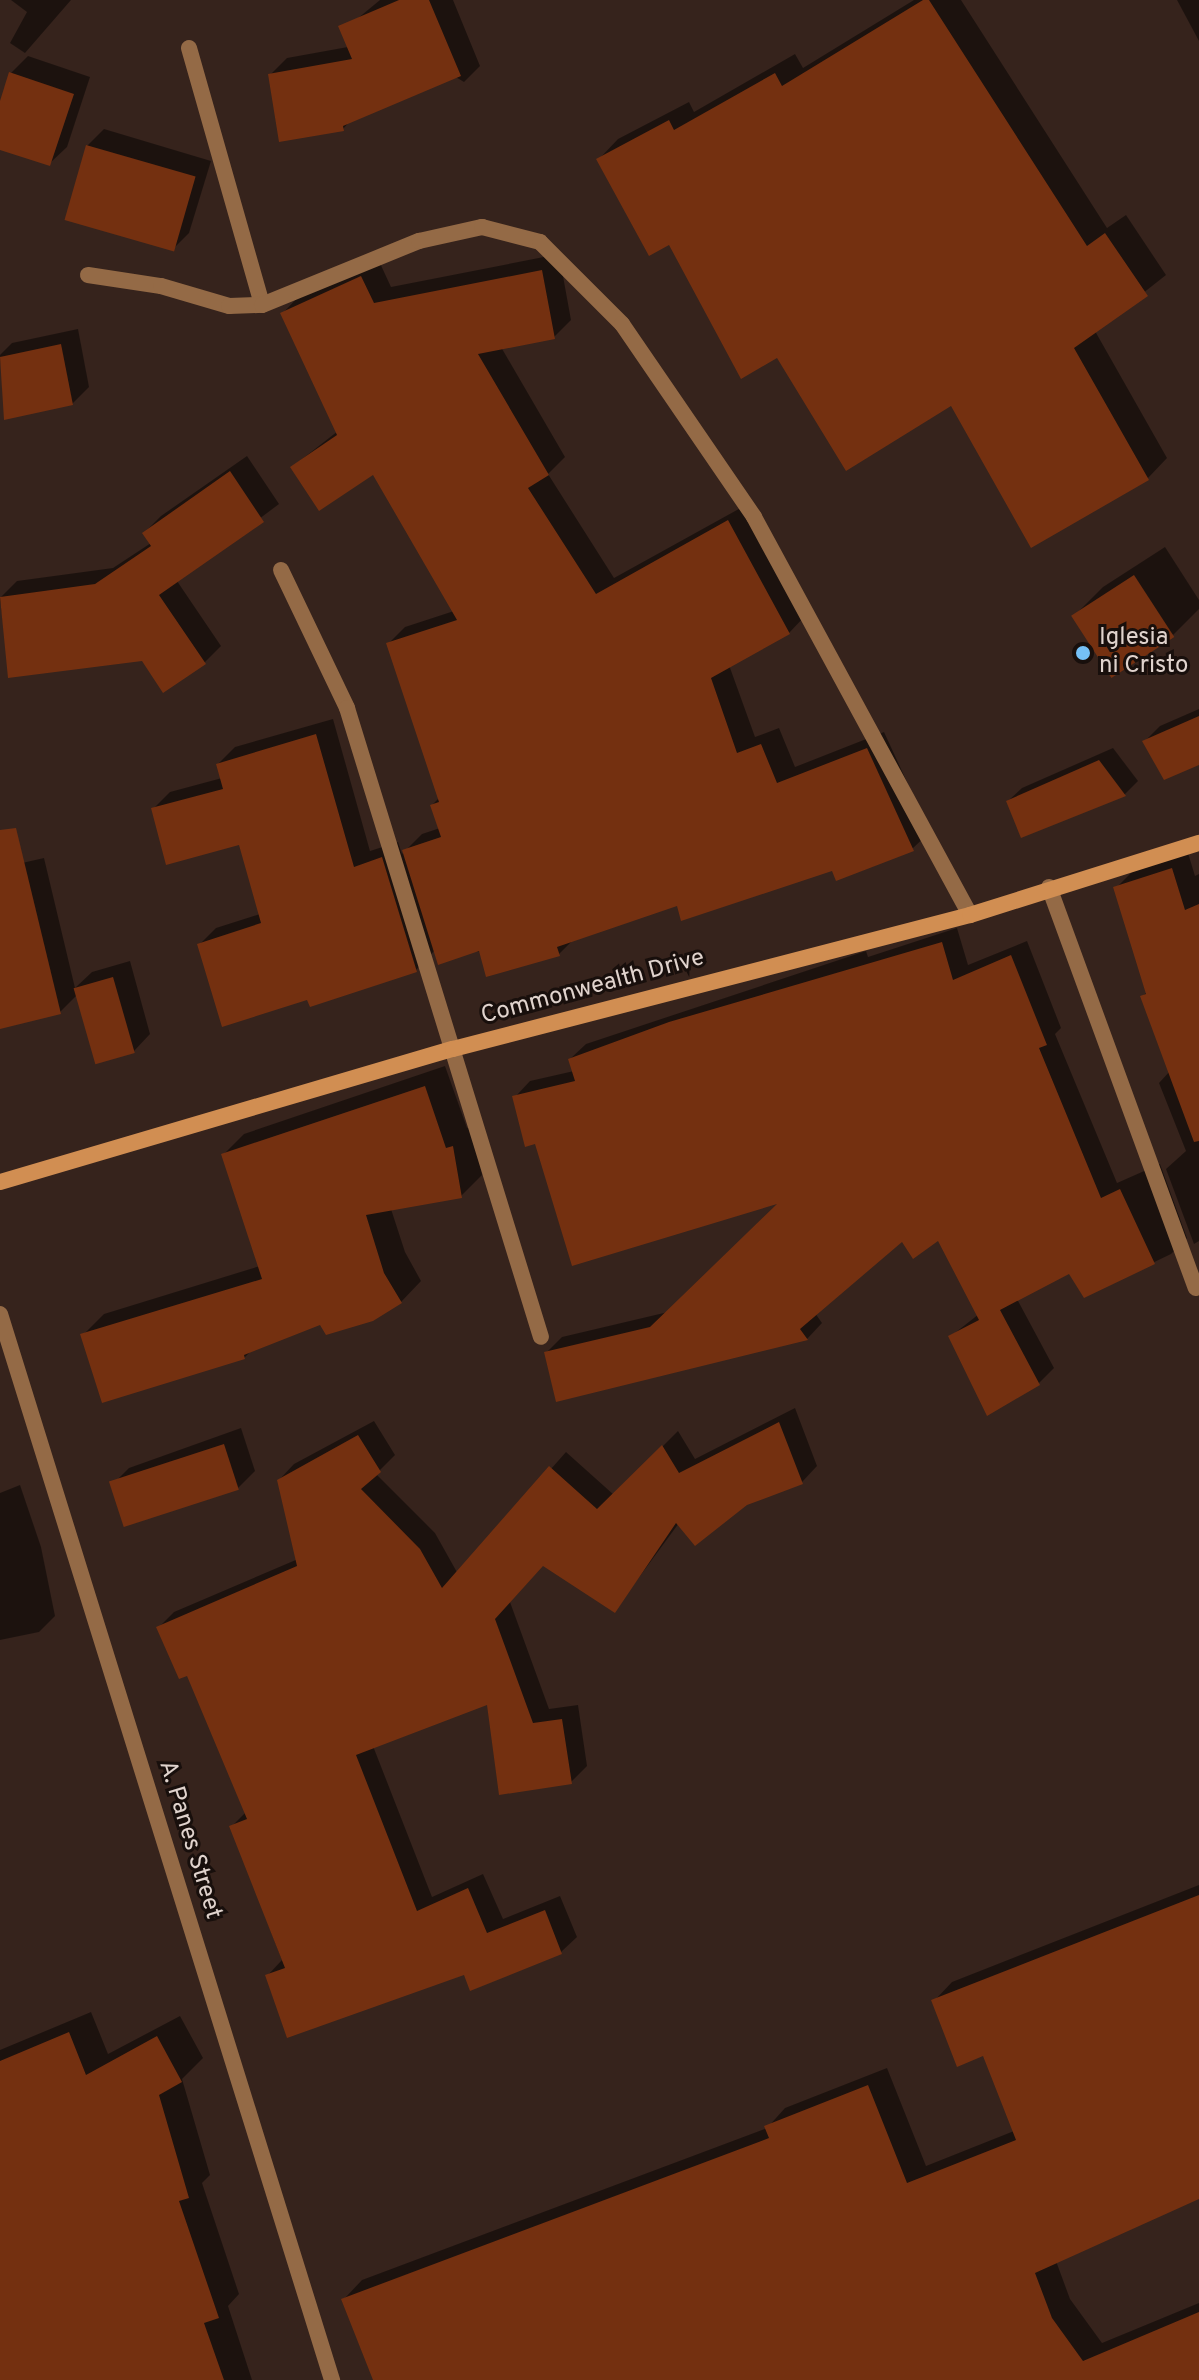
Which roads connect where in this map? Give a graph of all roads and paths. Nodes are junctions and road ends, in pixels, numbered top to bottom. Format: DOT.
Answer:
graph roads {
  1 [pos="189,48"];
  2 [pos="88,275"];
  3 [pos="262,305"];
  4 [pos="281,570"];
  5 [pos="1199,843"];
  6 [pos="1049,887"];
  7 [pos="970,915"];
  8 [pos="453,1049"];
  9 [pos="0,1182"];
  10 [pos="1196,1288"];
  11 [pos="0,1314"];
  12 [pos="541,1337"];
  13 [pos="332,2380"];
  1 -- 3 [label="street"];
  2 -- 3 [label="street"];
  3 -- 7 [label="street"];
  4 -- 8 [label="street"];
  5 -- 6 [label="street, Commonwealth Drive"];
  6 -- 7 [label="street, Commonwealth Drive"];
  6 -- 10 [label="street"];
  7 -- 8 [label="street, Commonwealth Drive"];
  8 -- 9 [label="street, Commonwealth Drive"];
  8 -- 12 [label="street"];
  11 -- 13 [label="street, A. Panes Street"];
}
